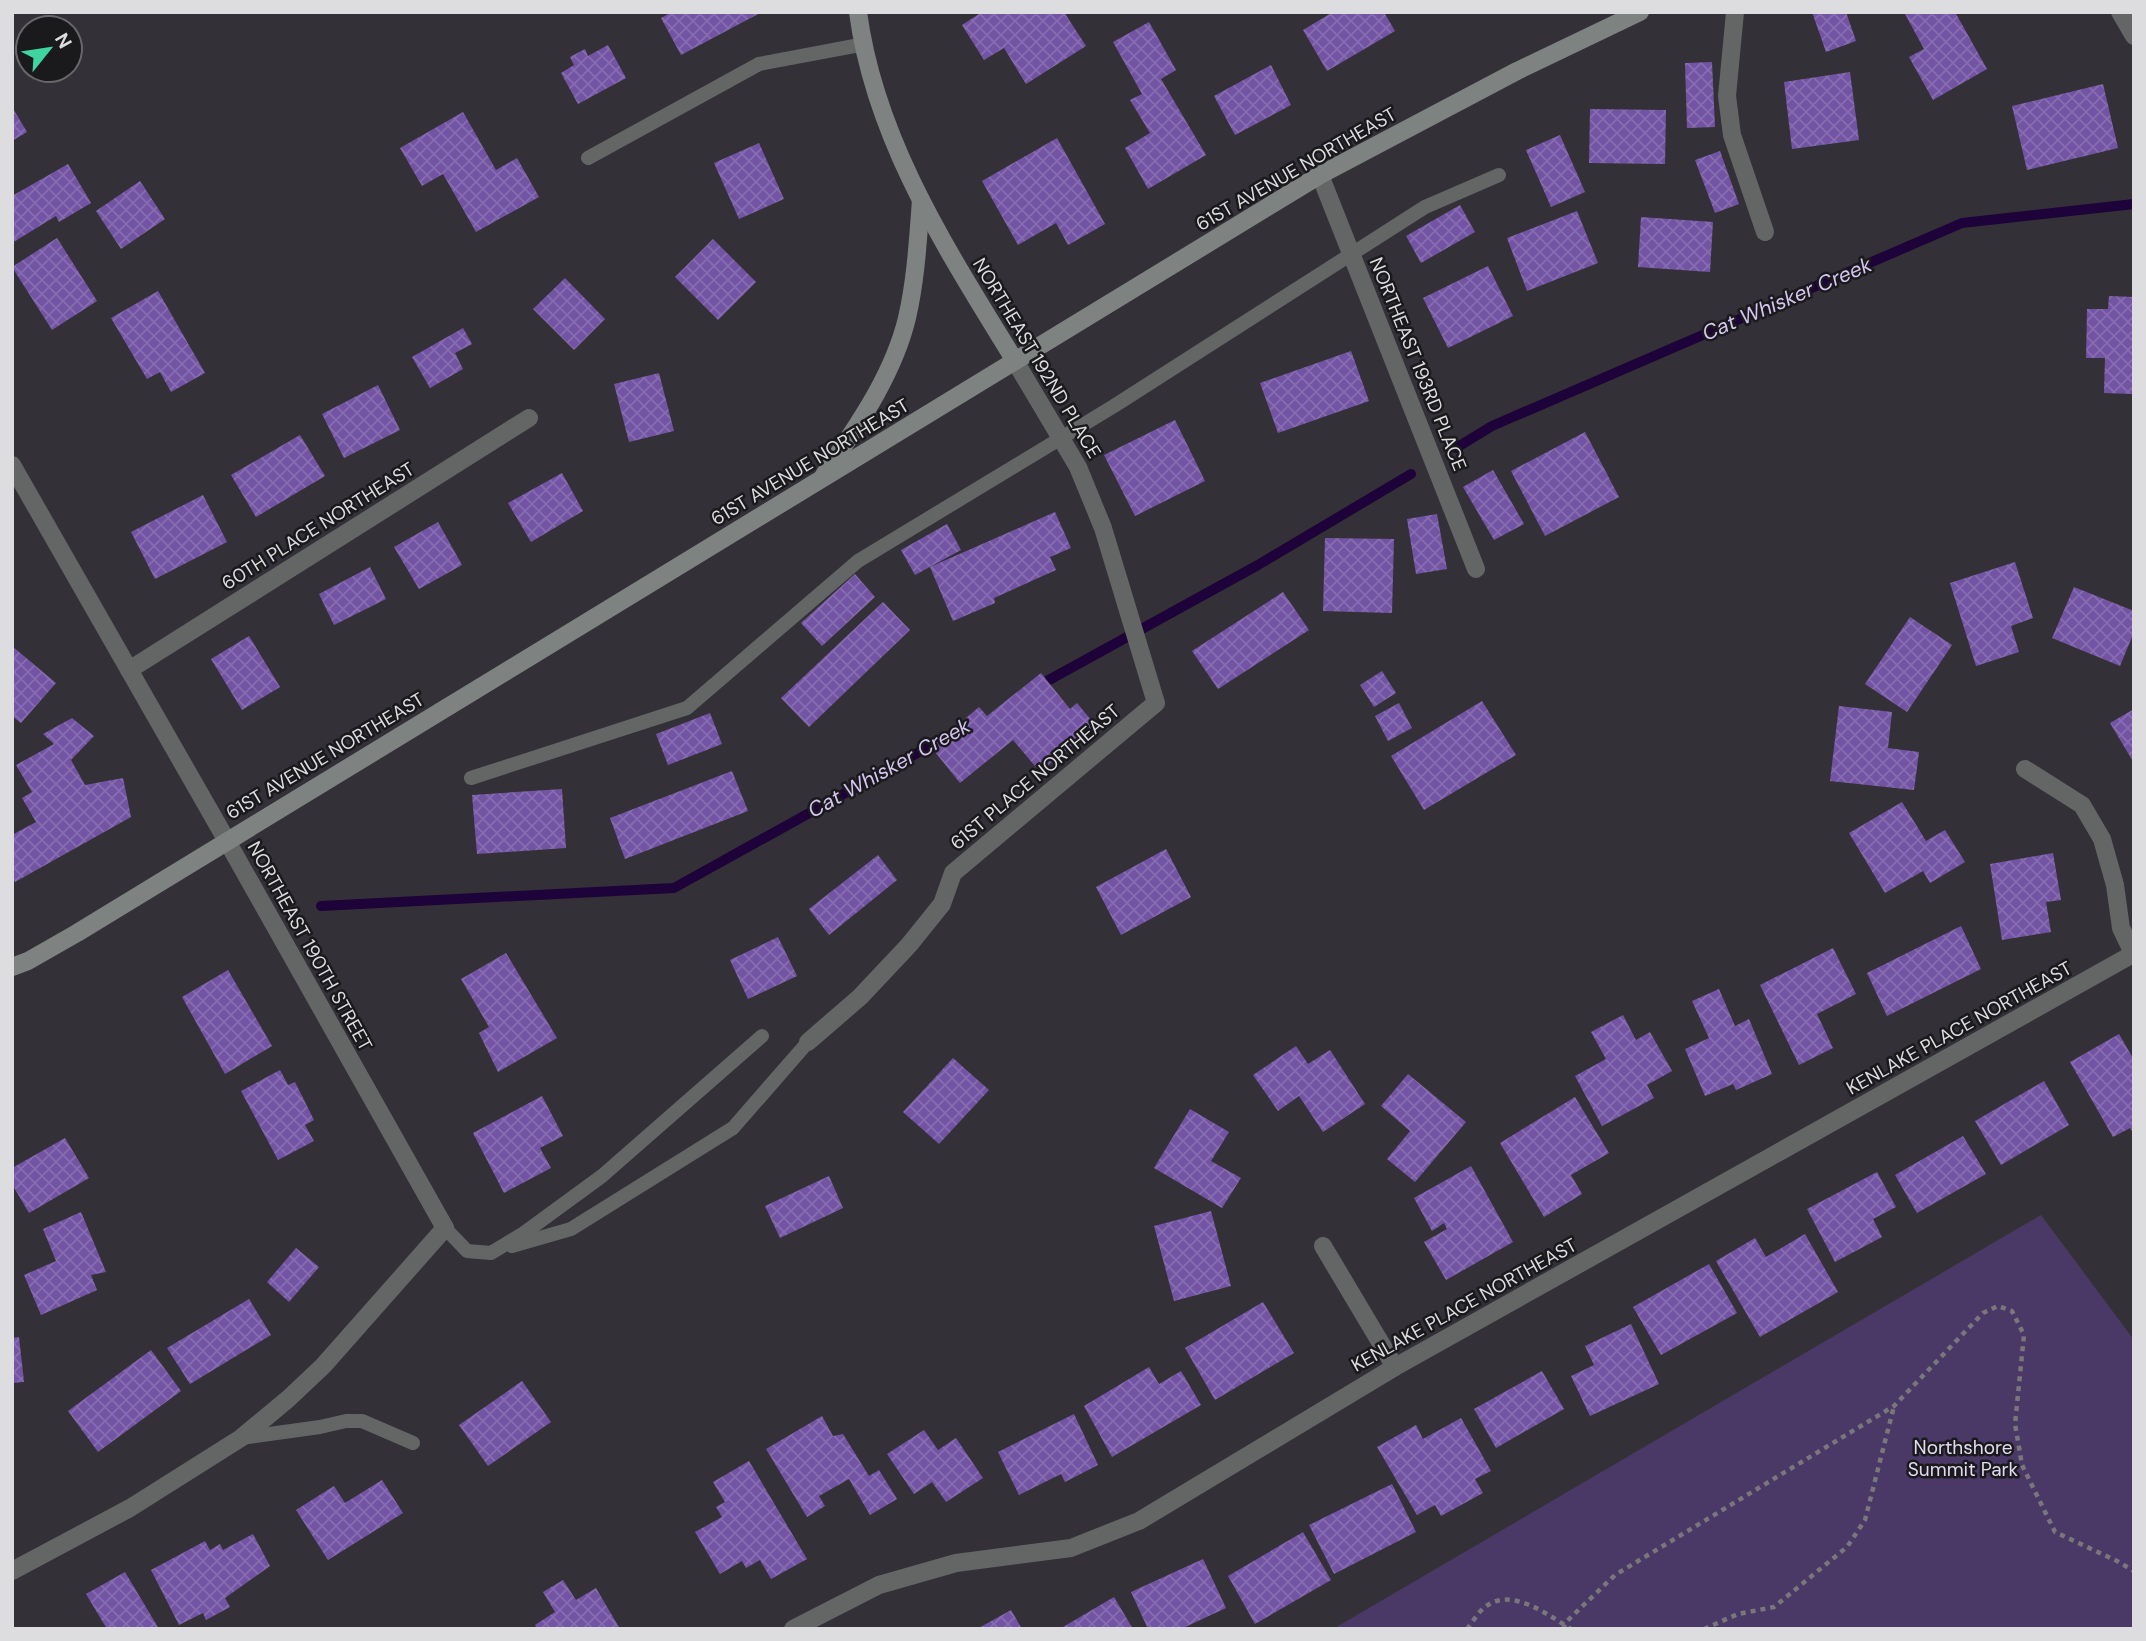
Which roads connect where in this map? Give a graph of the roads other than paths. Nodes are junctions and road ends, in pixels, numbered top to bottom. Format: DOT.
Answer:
graph roads {
  1 [pos="858,12"];
  2 [pos="1640,12"];
  3 [pos="1735,12"];
  4 [pos="2120,12"];
  5 [pos="2134,36"];
  6 [pos="864,44"];
  7 [pos="588,158"];
  8 [pos="1320,175"];
  9 [pos="1499,175"];
  10 [pos="921,200"];
  11 [pos="1765,232"];
  12 [pos="1352,256"];
  13 [pos="1015,361"];
  14 [pos="529,418"];
  15 [pos="1061,439"];
  16 [pos="12,466"];
  17 [pos="820,480"];
  18 [pos="1476,569"];
  19 [pos="130,670"];
  20 [pos="1156,704"];
  21 [pos="2025,769"];
  22 [pos="471,778"];
  23 [pos="227,841"];
  24 [pos="2134,955"];
  25 [pos="12,967"];
  26 [pos="762,1036"];
  27 [pos="808,1042"];
  28 [pos="445,1228"];
  29 [pos="1323,1246"];
  30 [pos="491,1253"];
  31 [pos="1395,1367"];
  32 [pos="241,1438"];
  33 [pos="413,1443"];
  34 [pos="12,1572"];
  35 [pos="793,1629"];
  1 -- 6 [label="main road, NORTHEAST 192ND PLACE"];
  2 -- 8 [label="main road, 61ST AVENUE NORTHEAST"];
  3 -- 11 [label="street"];
  4 -- 5 [label="street"];
  6 -- 7 [label="lane"];
  6 -- 10 [label="main road, NORTHEAST 192ND PLACE"];
  8 -- 12 [label="street, NORTHEAST 193RD PLACE"];
  8 -- 13 [label="main road, 61ST AVENUE NORTHEAST"];
  9 -- 12 [label="lane"];
  10 -- 13 [label="main road, NORTHEAST 192ND PLACE"];
  10 -- 17 [label="main road"];
  12 -- 15 [label="lane"];
  12 -- 18 [label="street, NORTHEAST 193RD PLACE"];
  13 -- 15 [label="street, NORTHEAST 192ND PLACE"];
  13 -- 17 [label="main road, 61ST AVENUE NORTHEAST"];
  14 -- 19 [label="street, 60TH PLACE NORTHEAST"];
  15 -- 20 [label="street, NORTHEAST 192ND PLACE"];
  15 -- 22 [label="lane"];
  16 -- 19 [label="street, NORTHEAST 190TH STREET"];
  17 -- 23 [label="main road, 61ST AVENUE NORTHEAST"];
  19 -- 23 [label="street, NORTHEAST 190TH STREET"];
  20 -- 27 [label="street, 61ST PLACE NORTHEAST"];
  21 -- 24 [label="street"];
  23 -- 25 [label="main road, 61ST AVENUE NORTHEAST"];
  23 -- 28 [label="street, NORTHEAST 190TH STREET"];
  24 -- 31 [label="street, KENLAKE PLACE NORTHEAST"];
  26 -- 30 [label="lane"];
  27 -- 30 [label="lane"];
  28 -- 30 [label="lane"];
  28 -- 32 [label="street"];
  29 -- 31 [label="street"];
  31 -- 35 [label="street, KENLAKE PLACE NORTHEAST"];
  32 -- 33 [label="lane"];
  32 -- 34 [label="street"];
}
